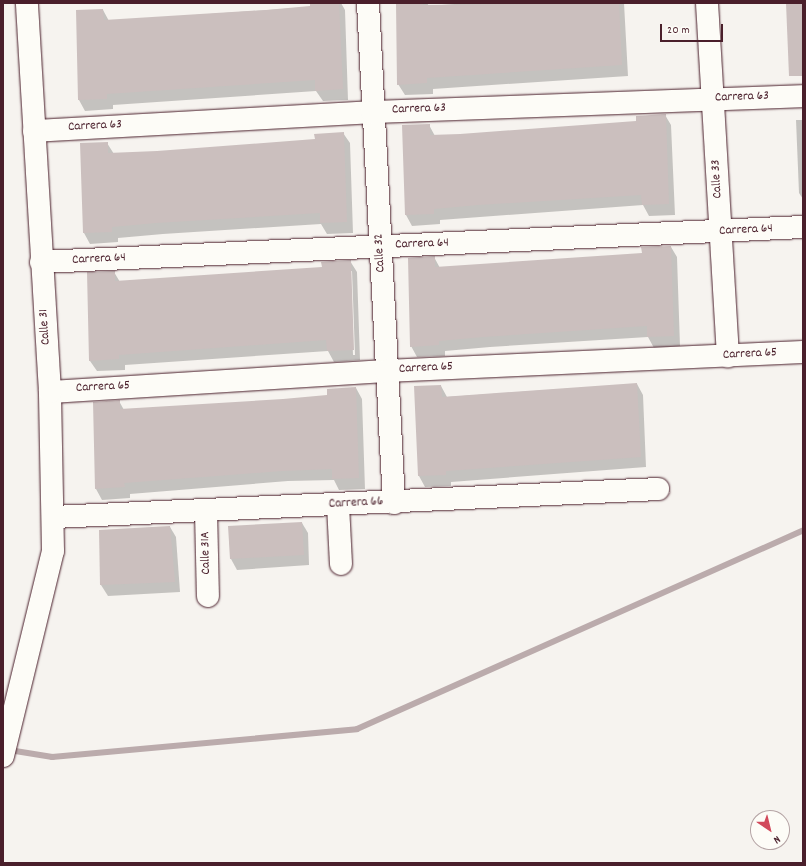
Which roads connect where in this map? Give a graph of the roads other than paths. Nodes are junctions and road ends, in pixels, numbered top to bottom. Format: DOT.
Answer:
graph roads {
  1 [pos="27,3"];
  2 [pos="368,3"];
  3 [pos="707,3"];
  4 [pos="803,96"];
  5 [pos="713,99"];
  6 [pos="372,112"];
  7 [pos="34,131"];
  8 [pos="803,227"];
  9 [pos="721,232"];
  10 [pos="381,247"];
  11 [pos="41,262"];
  12 [pos="803,352"];
  13 [pos="728,356"];
  14 [pos="386,371"];
  15 [pos="50,392"];
  16 [pos="658,489"];
  17 [pos="394,503"];
  18 [pos="338,505"];
  19 [pos="206,511"];
  20 [pos="54,517"];
  21 [pos="341,564"];
  22 [pos="208,596"];
  23 [pos="3,756"];
  1 -- 7 [label="street, Calle 31"];
  2 -- 6 [label="street, Calle 32"];
  3 -- 5 [label="street, Calle 33"];
  4 -- 5 [label="street, Carrera 63"];
  5 -- 6 [label="street, Carrera 63"];
  5 -- 9 [label="street, Calle 33"];
  6 -- 7 [label="street, Carrera 63"];
  6 -- 10 [label="street, Calle 32"];
  7 -- 11 [label="street, Calle 31"];
  8 -- 9 [label="street, Carrera 64"];
  9 -- 10 [label="street, Carrera 64"];
  9 -- 13 [label="street, Calle 33"];
  10 -- 11 [label="street, Carrera 64"];
  10 -- 14 [label="street, Calle 32"];
  11 -- 15 [label="street, Calle 31"];
  12 -- 13 [label="street, Carrera 65"];
  13 -- 14 [label="street, Carrera 65"];
  14 -- 15 [label="street, Carrera 65"];
  14 -- 17 [label="street, Calle 32"];
  15 -- 20 [label="street, Calle 31"];
  16 -- 17 [label="street, Carrera 66"];
  17 -- 18 [label="street, Carrera 66"];
  18 -- 19 [label="street, Carrera 66"];
  18 -- 21 [label="street"];
  19 -- 20 [label="street, Carrera 66"];
  19 -- 22 [label="street, Calle 31A"];
  20 -- 23 [label="street, Calle 31"];
}
